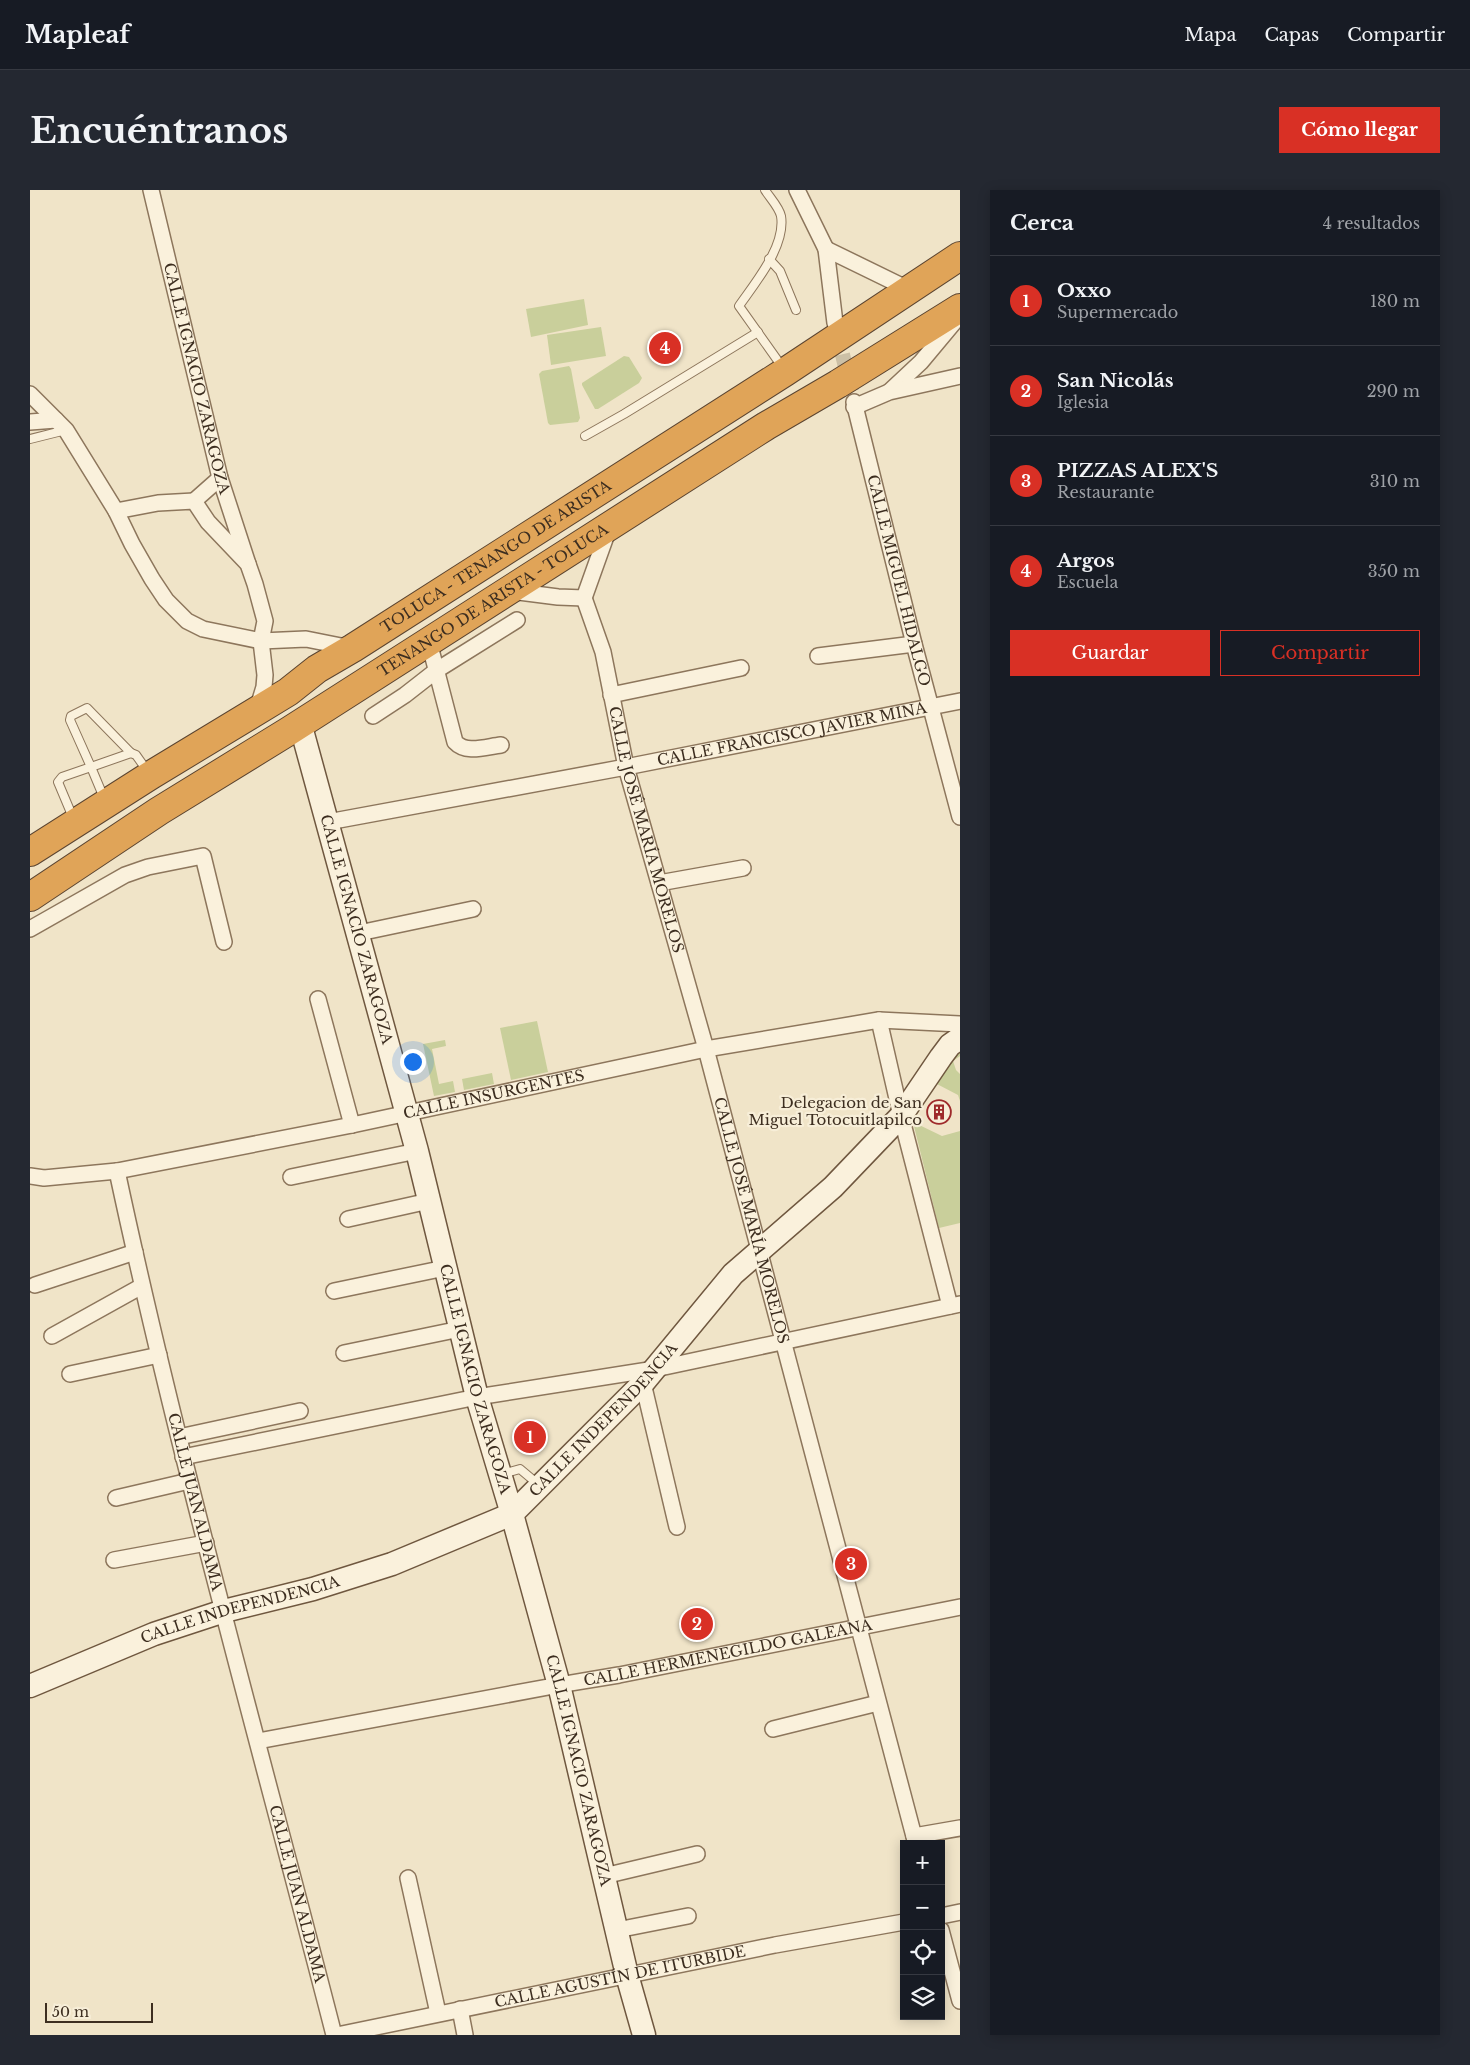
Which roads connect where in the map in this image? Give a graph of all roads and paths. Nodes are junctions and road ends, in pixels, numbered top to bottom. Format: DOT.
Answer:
graph roads {
  1 [pos="152,190"];
  2 [pos="765,190"];
  3 [pos="797,190"];
  4 [pos="826,249"];
  5 [pos="960,256"];
  6 [pos="769,259"];
  7 [pos="908,289"];
  8 [pos="960,308"];
  9 [pos="796,310"];
  10 [pos="960,315"];
  11 [pos="835,323"];
  12 [pos="758,332"];
  13 [pos="785,372"];
  14 [pos="960,376"];
  15 [pos="889,392"];
  16 [pos="30,394"];
  17 [pos="30,422"];
  18 [pos="61,425"];
  19 [pos="585,436"];
  20 [pos="30,439"];
  21 [pos="220,478"];
  22 [pos="194,501"];
  23 [pos="116,512"];
  24 [pos="610,525"];
  25 [pos="248,564"];
  26 [pos="508,590"];
  27 [pos="584,598"];
  28 [pos="517,620"];
  29 [pos="261,641"];
  30 [pos="428,642"];
  31 [pos="914,644"];
  32 [pos="353,648"];
  33 [pos="818,656"];
  34 [pos="741,668"];
  35 [pos="436,670"];
  36 [pos="611,695"];
  37 [pos="960,701"];
  38 [pos="932,706"];
  39 [pos="257,711"];
  40 [pos="373,716"];
  41 [pos="300,723"];
  42 [pos="501,745"];
  43 [pos="131,753"];
  44 [pos="91,767"];
  45 [pos="626,767"];
  46 [pos="151,775"];
  47 [pos="106,804"];
  48 [pos="960,817"];
  49 [pos="328,822"];
  50 [pos="75,824"];
  51 [pos="30,852"];
  52 [pos="743,868"];
  53 [pos="659,883"];
  54 [pos="30,897"];
  55 [pos="473,909"];
  56 [pos="30,929"];
  57 [pos="359,934"];
  58 [pos="224,942"];
  59 [pos="318,999"];
  60 [pos="879,1020"];
  61 [pos="960,1024"];
  62 [pos="960,1038"];
  63 [pos="706,1050"];
  64 [pos="407,1113"];
  65 [pos="901,1116"];
  66 [pos="352,1125"];
  67 [pos="417,1151"];
  68 [pos="118,1171"];
  69 [pos="30,1176"];
  70 [pos="291,1177"];
  71 [pos="429,1201"];
  72 [pos="348,1219"];
  73 [pos="758,1251"];
  74 [pos="135,1252"];
  75 [pos="445,1268"];
  76 [pos="35,1285"];
  77 [pos="142,1286"];
  78 [pos="334,1291"];
  79 [pos="955,1305"];
  80 [pos="460,1329"];
  81 [pos="52,1336"];
  82 [pos="783,1343"];
  83 [pos="344,1353"];
  84 [pos="159,1355"];
  85 [pos="70,1374"];
  86 [pos="649,1376"];
  87 [pos="477,1397"];
  88 [pos="300,1410"];
  89 [pos="179,1437"];
  90 [pos="183,1457"];
  91 [pos="500,1474"];
  92 [pos="189,1481"];
  93 [pos="540,1486"];
  94 [pos="116,1498"];
  95 [pos="512,1514"];
  96 [pos="677,1527"];
  97 [pos="206,1544"];
  98 [pos="114,1560"];
  99 [pos="960,1608"];
  100 [pos="224,1612"];
  101 [pos="858,1628"];
  102 [pos="559,1684"];
  103 [pos="30,1686"];
  104 [pos="878,1703"];
  105 [pos="773,1729"];
  106 [pos="258,1742"];
  107 [pos="960,1828"];
  108 [pos="915,1840"];
  109 [pos="697,1854"];
  110 [pos="604,1876"];
  111 [pos="408,1878"];
  112 [pos="960,1912"];
  113 [pos="945,1915"];
  114 [pos="688,1916"];
  115 [pos="900,1923"];
  116 [pos="617,1930"];
  117 [pos="945,1945"];
  118 [pos="627,1974"];
  119 [pos="960,2001"];
  120 [pos="460,2009"];
  121 [pos="438,2013"];
  122 [pos="335,2035"];
  123 [pos="465,2035"];
  124 [pos="644,2035"];
  1 -- 21 [label="street, CALLE IGNACIO ZARAGOZA"];
  2 -- 6 [label="lane"];
  3 -- 4 [label="street"];
  4 -- 7 [label="street"];
  4 -- 11 [label="street"];
  5 -- 7 [label="highway, TOLUCA - TENANGO DE ARISTA"];
  6 -- 9 [label="lane"];
  6 -- 12 [label="lane"];
  7 -- 13 [label="highway, TOLUCA - TENANGO DE ARISTA"];
  8 -- 24 [label="highway, TENANGO DE ARISTA - TOLUCA"];
  10 -- 15 [label="street"];
  12 -- 13 [label="lane"];
  12 -- 19 [label="lane"];
  13 -- 32 [label="highway, TOLUCA - TENANGO DE ARISTA"];
  14 -- 15 [label="street"];
  15 -- 31 [label="street, CALLE MIGUEL HIDALGO"];
  16 -- 18 [label="street"];
  17 -- 18 [label="street"];
  18 -- 20 [label="lane"];
  18 -- 23 [label="street"];
  21 -- 22 [label="street"];
  21 -- 25 [label="street, CALLE IGNACIO ZARAGOZA"];
  22 -- 23 [label="street"];
  22 -- 25 [label="street, CALLE IGNACIO ZARAGOZA"];
  23 -- 29 [label="street"];
  24 -- 26 [label="highway, TENANGO DE ARISTA - TOLUCA"];
  24 -- 27 [label="street"];
  25 -- 29 [label="street, CALLE IGNACIO ZARAGOZA"];
  26 -- 27 [label="street"];
  26 -- 30 [label="highway, TENANGO DE ARISTA - TOLUCA"];
  27 -- 36 [label="street, CALLE JOSÉ MARÍA MORELOS"];
  28 -- 35 [label="street"];
  29 -- 32 [label="street"];
  29 -- 39 [label="street, CALLE IGNACIO ZARAGOZA"];
  30 -- 35 [label="street"];
  30 -- 41 [label="highway, TENANGO DE ARISTA - TOLUCA"];
  31 -- 33 [label="street"];
  31 -- 38 [label="street, CALLE MIGUEL HIDALGO"];
  32 -- 39 [label="highway, TOLUCA - TENANGO DE ARISTA"];
  34 -- 36 [label="street"];
  35 -- 40 [label="street"];
  35 -- 42 [label="street"];
  36 -- 45 [label="street, CALLE JOSÉ MARÍA MORELOS"];
  37 -- 38 [label="street, CALLE FRANCISCO JAVIER MINA"];
  38 -- 45 [label="street, CALLE FRANCISCO JAVIER MINA"];
  38 -- 48 [label="street, CALLE MIGUEL HIDALGO"];
  39 -- 46 [label="highway, TOLUCA - TENANGO DE ARISTA"];
  41 -- 49 [label="street, CALLE IGNACIO ZARAGOZA"];
  41 -- 54 [label="highway, TENANGO DE ARISTA - TOLUCA"];
  43 -- 44 [label="lane"];
  43 -- 44 [label="lane"];
  43 -- 46 [label="lane"];
  44 -- 47 [label="lane"];
  44 -- 50 [label="lane"];
  45 -- 49 [label="street, CALLE FRANCISCO JAVIER MINA"];
  45 -- 53 [label="street, CALLE JOSÉ MARÍA MORELOS"];
  46 -- 47 [label="highway, TOLUCA - TENANGO DE ARISTA"];
  47 -- 50 [label="highway, TOLUCA - TENANGO DE ARISTA"];
  49 -- 57 [label="street, CALLE IGNACIO ZARAGOZA"];
  50 -- 51 [label="highway, TOLUCA - TENANGO DE ARISTA"];
  52 -- 53 [label="street"];
  53 -- 63 [label="street, CALLE JOSÉ MARÍA MORELOS"];
  55 -- 57 [label="street"];
  56 -- 58 [label="street"];
  57 -- 64 [label="street, CALLE IGNACIO ZARAGOZA"];
  59 -- 66 [label="street"];
  60 -- 61 [label="street, CALLE INSURGENTES"];
  60 -- 63 [label="street, CALLE INSURGENTES"];
  60 -- 65 [label="street"];
  62 -- 65 [label="street, CALLE INDEPENDENCIA"];
  63 -- 64 [label="street, CALLE INSURGENTES"];
  63 -- 73 [label="street, CALLE JOSÉ MARÍA MORELOS"];
  64 -- 66 [label="street, CALLE INSURGENTES"];
  64 -- 67 [label="street, CALLE IGNACIO ZARAGOZA"];
  65 -- 73 [label="street, CALLE INDEPENDENCIA"];
  65 -- 79 [label="street"];
  66 -- 68 [label="street, CALLE INSURGENTES"];
  67 -- 70 [label="street"];
  67 -- 71 [label="street, CALLE IGNACIO ZARAGOZA"];
  68 -- 69 [label="street, CALLE INSURGENTES"];
  68 -- 74 [label="street, CALLE JUAN ALDAMA"];
  71 -- 72 [label="street"];
  71 -- 75 [label="street, CALLE IGNACIO ZARAGOZA"];
  73 -- 82 [label="street, CALLE JOSÉ MARÍA MORELOS"];
  73 -- 86 [label="street, CALLE INDEPENDENCIA"];
  74 -- 76 [label="street"];
  74 -- 77 [label="street, CALLE JUAN ALDAMA"];
  75 -- 78 [label="street"];
  75 -- 80 [label="street, CALLE IGNACIO ZARAGOZA"];
  77 -- 81 [label="street"];
  77 -- 84 [label="street, CALLE JUAN ALDAMA"];
  79 -- 82 [label="street"];
  80 -- 83 [label="street"];
  80 -- 87 [label="street, CALLE IGNACIO ZARAGOZA"];
  82 -- 86 [label="street"];
  82 -- 101 [label="street, CALLE JOSÉ MARÍA MORELOS"];
  84 -- 85 [label="street"];
  84 -- 89 [label="street, CALLE JUAN ALDAMA"];
  86 -- 87 [label="street"];
  86 -- 93 [label="street, CALLE INDEPENDENCIA"];
  86 -- 96 [label="street"];
  87 -- 90 [label="street"];
  87 -- 91 [label="street, CALLE IGNACIO ZARAGOZA"];
  88 -- 89 [label="street"];
  89 -- 90 [label="street, CALLE JUAN ALDAMA"];
  90 -- 92 [label="street, CALLE JUAN ALDAMA"];
  91 -- 93 [label="lane"];
  91 -- 95 [label="street, CALLE IGNACIO ZARAGOZA"];
  92 -- 94 [label="street"];
  92 -- 97 [label="street, CALLE JUAN ALDAMA"];
  93 -- 95 [label="street, CALLE INDEPENDENCIA"];
  95 -- 100 [label="street, CALLE INDEPENDENCIA"];
  95 -- 102 [label="street, CALLE IGNACIO ZARAGOZA"];
  97 -- 98 [label="street"];
  97 -- 100 [label="street, CALLE JUAN ALDAMA"];
  99 -- 101 [label="street, CALLE HERMENEGILDO GALEANA"];
  100 -- 103 [label="street, CALLE INDEPENDENCIA"];
  100 -- 106 [label="street, CALLE JUAN ALDAMA"];
  101 -- 102 [label="street, CALLE HERMENEGILDO GALEANA"];
  101 -- 104 [label="street, CALLE JOSÉ MARÍA MORELOS"];
  102 -- 106 [label="street, CALLE HERMENEGILDO GALEANA"];
  102 -- 110 [label="street, CALLE IGNACIO ZARAGOZA"];
  104 -- 105 [label="street"];
  104 -- 108 [label="street, CALLE JOSÉ MARÍA MORELOS"];
  106 -- 122 [label="street, CALLE JUAN ALDAMA"];
  107 -- 108 [label="street"];
  109 -- 110 [label="street"];
  110 -- 116 [label="street, CALLE IGNACIO ZARAGOZA"];
  111 -- 121 [label="street"];
  112 -- 113 [label="street"];
  114 -- 116 [label="street"];
  115 -- 118 [label="street, CALLE AGUSTÍN DE ITURBIDE"];
  116 -- 118 [label="street, CALLE IGNACIO ZARAGOZA"];
  117 -- 119 [label="street"];
  118 -- 120 [label="street, CALLE AGUSTÍN DE ITURBIDE"];
  118 -- 124 [label="street, CALLE IGNACIO ZARAGOZA"];
  120 -- 121 [label="street, CALLE AGUSTÍN DE ITURBIDE"];
  120 -- 123 [label="street"];
  121 -- 122 [label="street, CALLE AGUSTÍN DE ITURBIDE"];
}
